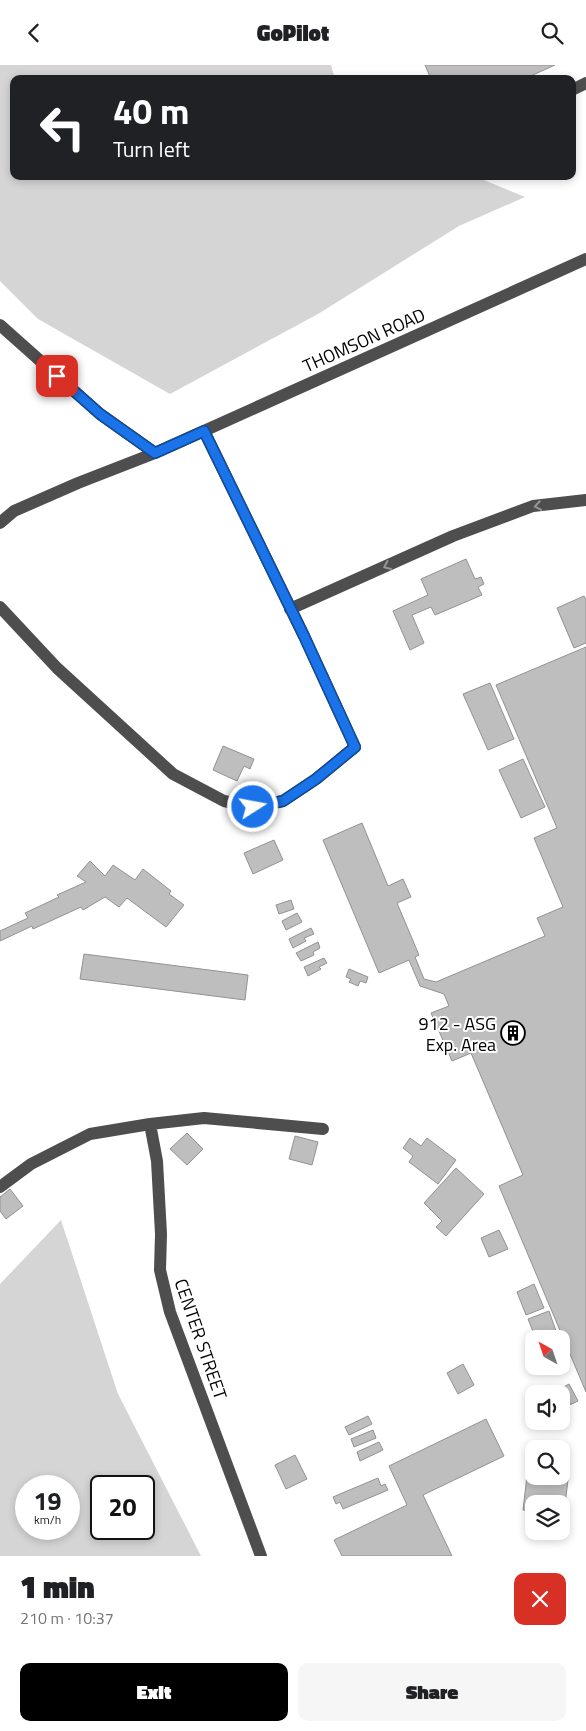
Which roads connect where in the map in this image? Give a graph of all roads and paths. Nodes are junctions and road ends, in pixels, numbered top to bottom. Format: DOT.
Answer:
graph roads {
  1 [pos="586,259"];
  2 [pos="0,325"];
  3 [pos="204,431"];
  4 [pos="155,453"];
  5 [pos="586,500"];
  6 [pos="0,523"];
  7 [pos="0,607"];
  8 [pos="290,609"];
  9 [pos="150,1124"];
  10 [pos="323,1129"];
  11 [pos="0,1187"];
  12 [pos="261,1556"];
  1 -- 3 [label="street, THOMSON ROAD"];
  2 -- 4 [label="street"];
  3 -- 4 [label="street, THOMSON ROAD"];
  3 -- 8 [label="street"];
  4 -- 6 [label="street, THOMSON ROAD"];
  5 -- 8 [label="street, one-way"];
  7 -- 8 [label="street"];
  9 -- 10 [label="street"];
  9 -- 11 [label="street"];
  9 -- 12 [label="street, CENTER STREET"];
}
